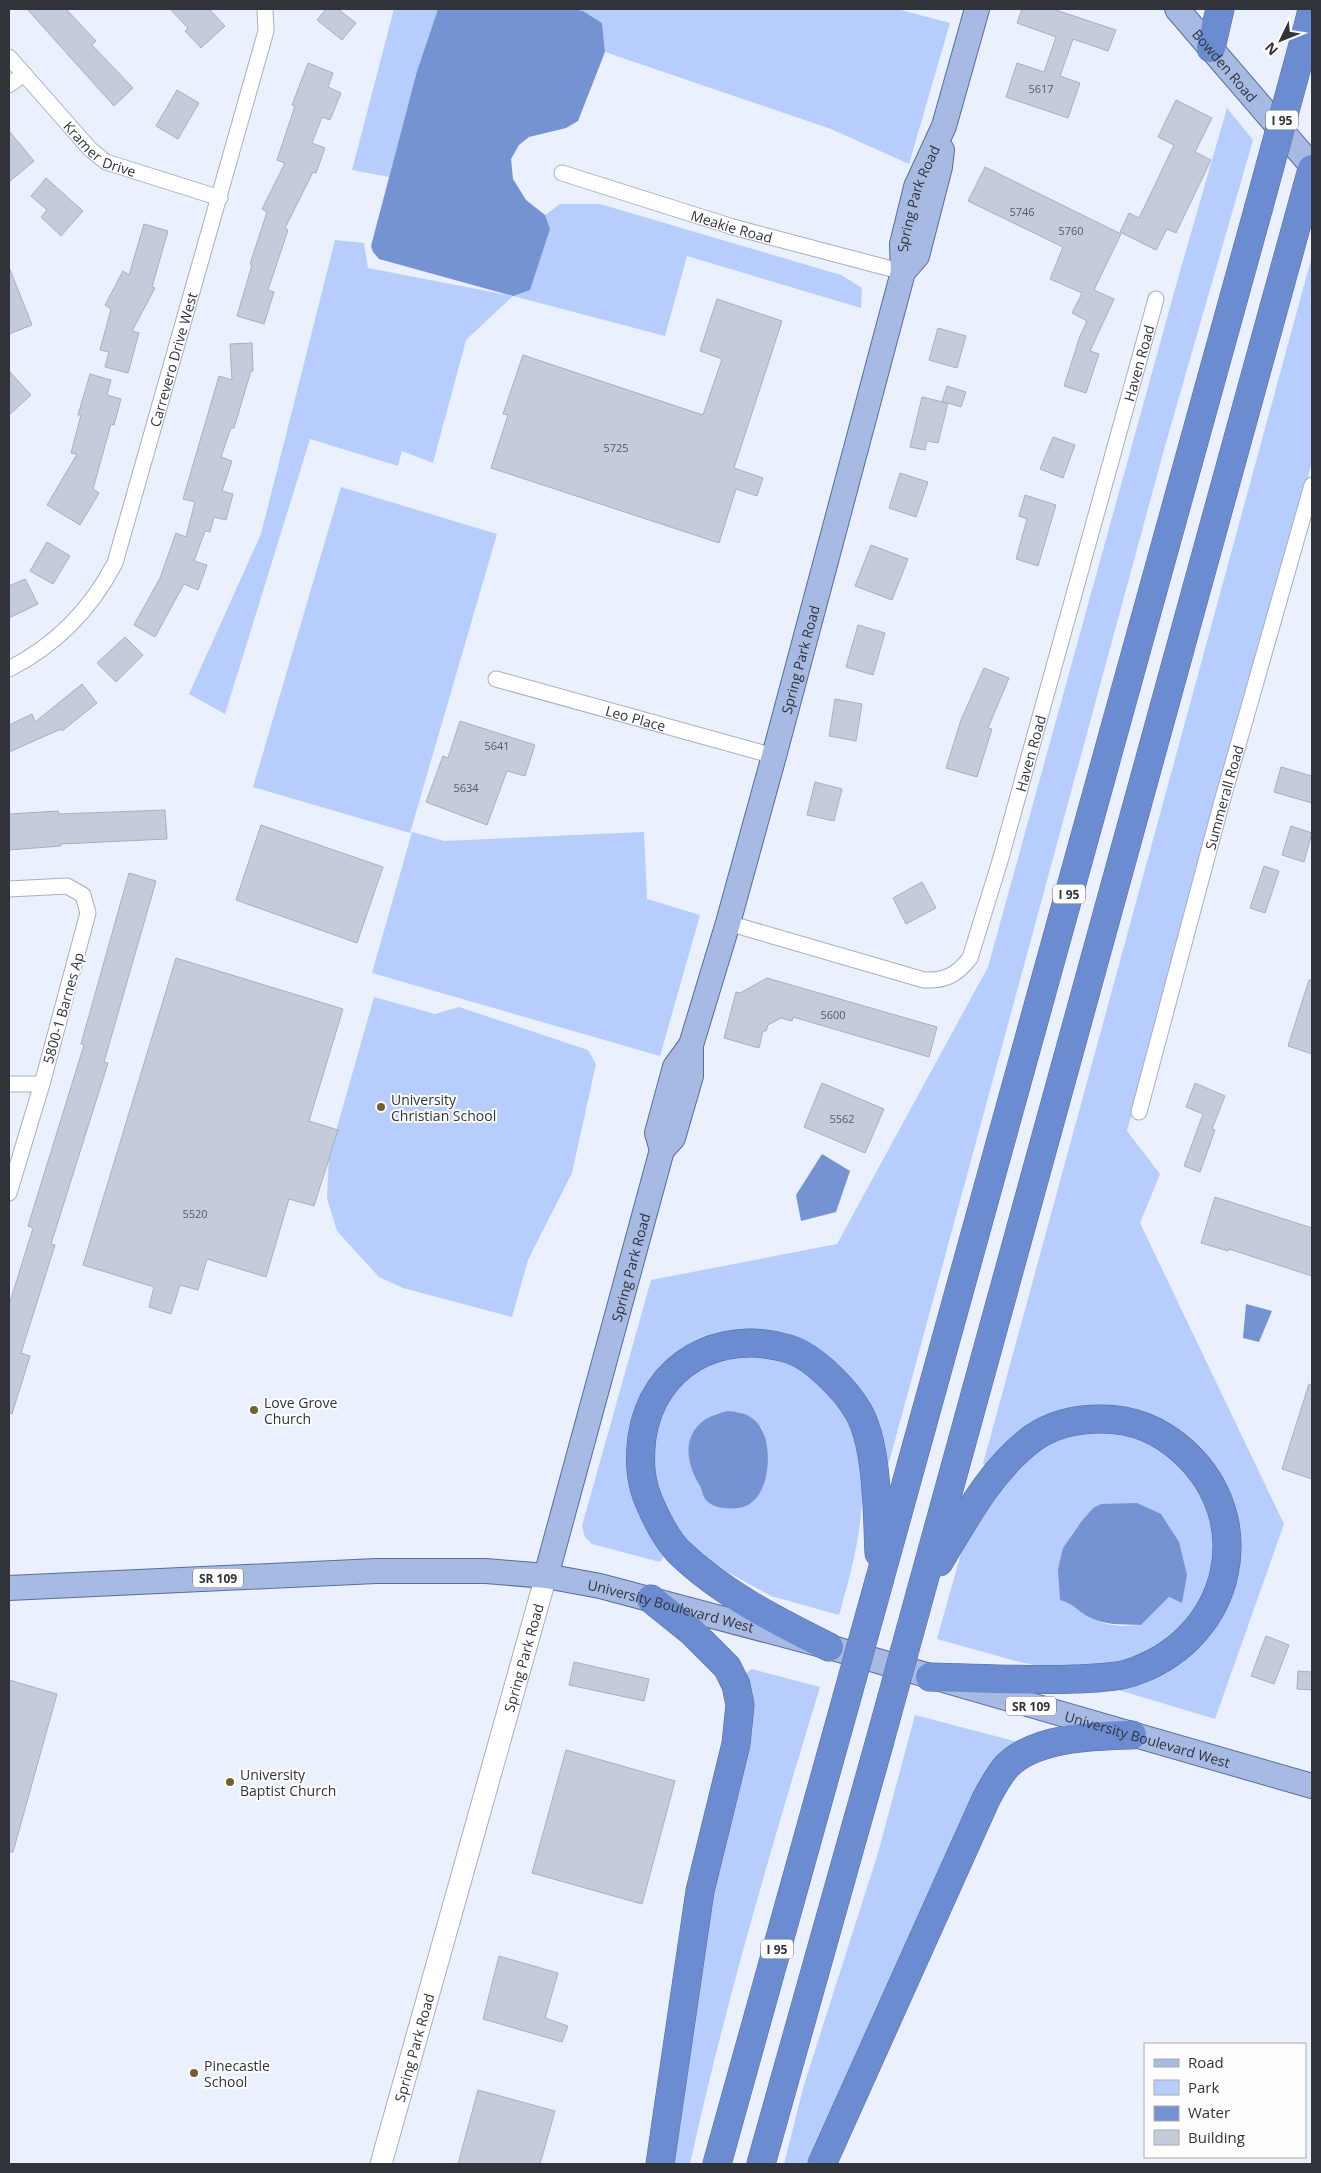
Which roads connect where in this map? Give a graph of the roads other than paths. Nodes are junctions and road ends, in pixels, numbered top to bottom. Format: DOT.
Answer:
graph roads {
  1 [pos="265,9"];
  2 [pos="977,9"];
  3 [pos="1177,9"];
  4 [pos="1220,9"];
  5 [pos="1310,20"];
  6 [pos="1211,48"];
  7 [pos="9,57"];
  8 [pos="24,74"];
  9 [pos="9,85"];
  10 [pos="1312,167"];
  11 [pos="562,173"];
  12 [pos="220,198"];
  13 [pos="903,272"];
  14 [pos="1156,299"];
  15 [pos="1312,485"];
  16 [pos="9,670"];
  17 [pos="496,679"];
  18 [pos="774,756"];
  19 [pos="9,889"];
  20 [pos="728,924"];
  21 [pos="9,1084"];
  22 [pos="42,1084"];
  23 [pos="1139,1112"];
  24 [pos="9,1193"];
  25 [pos="546,1576"];
  26 [pos="880,1578"];
  27 [pos="9,1588"];
  28 [pos="921,1591"];
  29 [pos="651,1599"];
  30 [pos="829,1647"];
  31 [pos="930,1677"];
  32 [pos="1132,1735"];
  33 [pos="1312,1786"];
  34 [pos="381,2164"];
  35 [pos="660,2164"];
  36 [pos="717,2164"];
  37 [pos="761,2164"];
  38 [pos="822,2164"];
  1 -- 12 [label="street, Carrevero Drive West"];
  2 -- 13 [label="main road, Spring Park Road"];
  3 -- 6 [label="main road, Bowden Road"];
  4 -- 6 [label="highway"];
  5 -- 26 [label="highway, I 95, bridge"];
  6 -- 10 [label="main road, Bowden Road"];
  7 -- 8 [label="street, Kramer Drive"];
  8 -- 9 [label="street"];
  8 -- 12 [label="street, Kramer Drive"];
  10 -- 28 [label="highway"];
  11 -- 13 [label="street, Meakie Road"];
  12 -- 16 [label="street, Carrevero Drive West"];
  13 -- 18 [label="main road, Spring Park Road"];
  14 -- 20 [label="street, Haven Road"];
  15 -- 23 [label="street, Summerall Road"];
  17 -- 18 [label="street, Leo Place"];
  18 -- 20 [label="main road, Spring Park Road"];
  19 -- 22 [label="street, 5800-1 Barnes Ap"];
  20 -- 25 [label="main road, Spring Park Road"];
  21 -- 22 [label="street"];
  22 -- 24 [label="street, 5800-1 Barnes Ap"];
  25 -- 27 [label="main road, University Boulevard West / SR 109"];
  25 -- 29 [label="main road, University Boulevard West / SR 109"];
  25 -- 34 [label="main road, Spring Park Road"];
  26 -- 30 [label="highway"];
  26 -- 36 [label="highway, I 95, bridge"];
  28 -- 31 [label="highway"];
  28 -- 37 [label="highway, bridge"];
  29 -- 30 [label="main road, University Boulevard West / SR 109"];
  29 -- 35 [label="highway"];
  30 -- 31 [label="main road, University Boulevard West / SR 109"];
  31 -- 32 [label="main road, University Boulevard West / SR 109"];
  32 -- 33 [label="main road, University Boulevard West / SR 109"];
  32 -- 38 [label="highway"];
}
